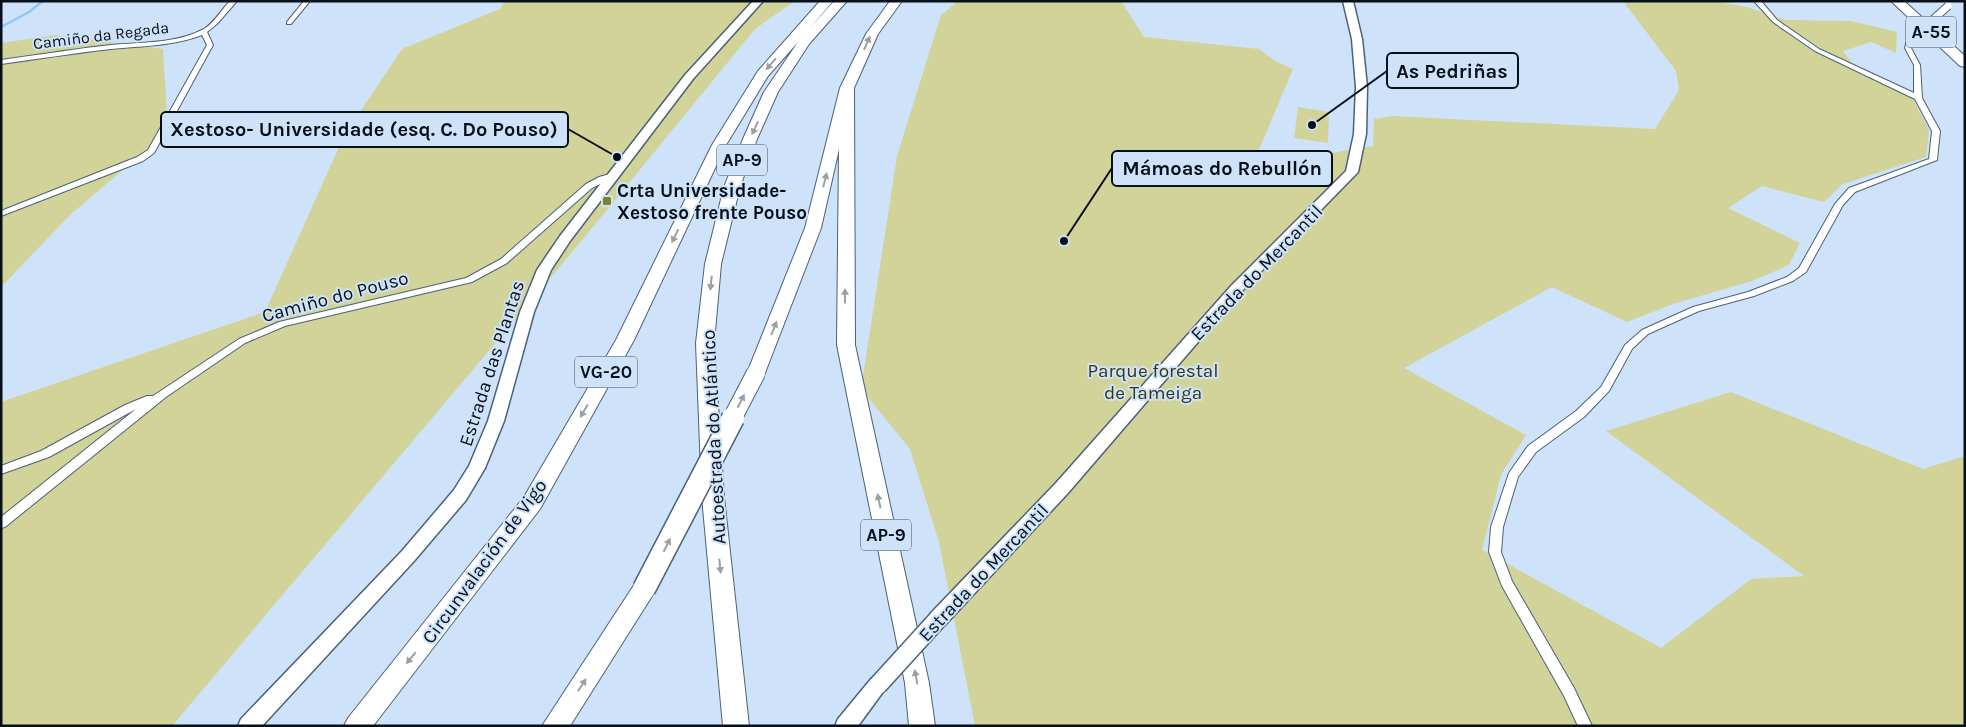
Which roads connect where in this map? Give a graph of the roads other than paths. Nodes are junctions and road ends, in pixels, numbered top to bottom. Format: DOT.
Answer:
graph roads {
  1 [pos="234,1"];
  2 [pos="307,1"];
  3 [pos="758,1"];
  4 [pos="827,1"];
  5 [pos="841,1"];
  6 [pos="896,1"];
  7 [pos="1348,1"];
  8 [pos="1757,1"];
  9 [pos="1897,1"];
  10 [pos="1911,1"];
  11 [pos="1954,1"];
  12 [pos="289,23"];
  13 [pos="204,32"];
  14 [pos="1965,50"];
  15 [pos="1,62"];
  16 [pos="1965,63"];
  17 [pos="847,88"];
  18 [pos="1918,98"];
  19 [pos="613,176"];
  20 [pos="1,214"];
  21 [pos="162,394"];
  22 [pos="1,470"];
  23 [pos="1,524"];
  24 [pos="248,726"];
  25 [pos="357,726"];
  26 [pos="555,726"];
  27 [pos="736,726"];
  28 [pos="845,726"];
  29 [pos="922,726"];
  30 [pos="1585,726"];
  1 -- 13 [label="street"];
  2 -- 12 [label="street"];
  3 -- 19 [label="street, Estrada das Plantas"];
  4 -- 25 [label="highway, Circunvalación de Vigo / VG-20, one-way"];
  5 -- 27 [label="highway, Autoestrada do Atlántico / AP-9, one-way"];
  17 -- 6 [label="highway, AP-9, one-way"];
  7 -- 28 [label="street, Estrada do Mercantil, bridge"];
  8 -- 18 [label="street"];
  9 -- 16 [label="highway, A-55"];
  10 -- 14 [label="highway, A-55"];
  11 -- 18 [label="street, bridge"];
  13 -- 15 [label="street, Camiño da Regada"];
  13 -- 20 [label="street"];
  26 -- 17 [label="highway, AP-9, one-way, bridge"];
  29 -- 17 [label="highway, AP-9, one-way"];
  18 -- 30 [label="street"];
  19 -- 21 [label="street, Camiño do Pouso"];
  19 -- 24 [label="street, Estrada das Plantas"];
  21 -- 22 [label="street"];
  21 -- 23 [label="street, Camiño do Pouso"];
}
